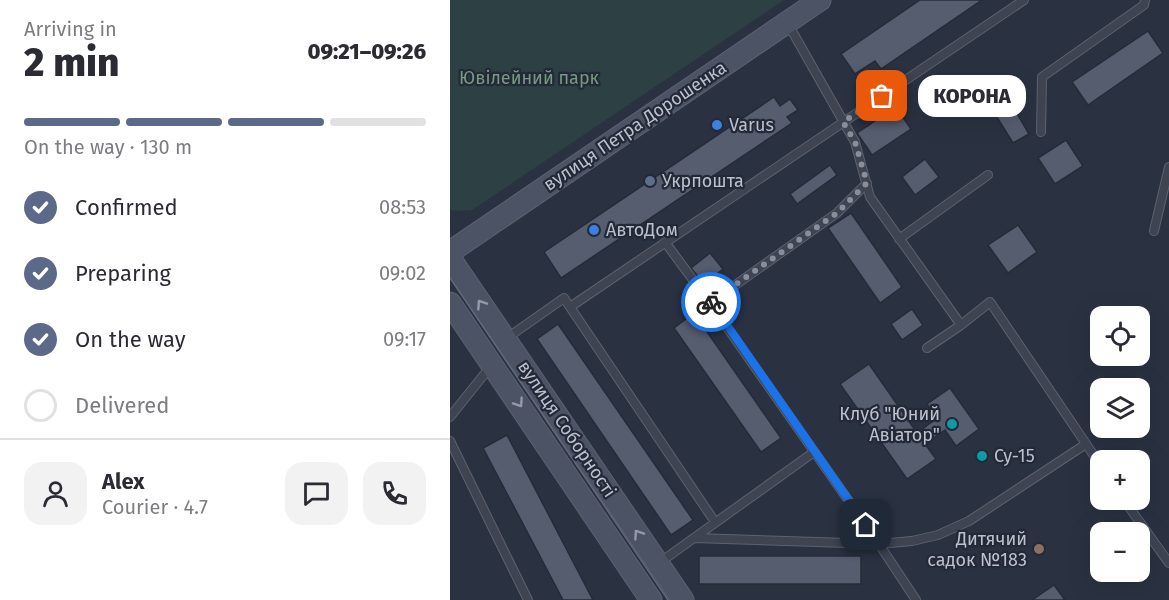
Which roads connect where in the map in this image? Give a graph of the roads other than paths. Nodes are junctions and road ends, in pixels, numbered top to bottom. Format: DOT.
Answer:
graph roads {
  1 [pos="820,0"];
  2 [pos="1024,0"];
  3 [pos="1145,0"];
  4 [pos="787,22"];
  5 [pos="843,122"];
  6 [pos="1041,132"];
  7 [pos="1169,167"];
  8 [pos="988,175"];
  9 [pos="867,183"];
  10 [pos="1154,231"];
  11 [pos="899,239"];
  12 [pos="665,242"];
  13 [pos="450,252"];
  14 [pos="450,258"];
  15 [pos="450,303"];
  16 [pos="710,303"];
  17 [pos="570,307"];
  18 [pos="961,325"];
  19 [pos="505,339"];
  20 [pos="927,348"];
  21 [pos="493,364"];
  22 [pos="450,417"];
  23 [pos="450,441"];
  24 [pos="1086,444"];
  25 [pos="1090,450"];
  26 [pos="814,452"];
  27 [pos="1131,510"];
  28 [pos="716,522"];
  29 [pos="694,538"];
  30 [pos="879,543"];
  31 [pos="1169,563"];
  32 [pos="658,564"];
  33 [pos="528,600"];
  34 [pos="651,600"];
  35 [pos="683,600"];
  36 [pos="916,600"];
  1 -- 4 [label="main road, вулиця Петра Дорошенка"];
  2 -- 5 [label="lane"];
  3 -- 6 [label="lane"];
  4 -- 5 [label="lane"];
  4 -- 13 [label="main road, вулиця Петра Дорошенка"];
  5 -- 9 [label="lane"];
  5 -- 12 [label="lane"];
  7 -- 10 [label="lane"];
  8 -- 11 [label="lane"];
  9 -- 11 [label="lane"];
  9 -- 16 [label="lane"];
  11 -- 18 [label="lane"];
  12 -- 16 [label="lane"];
  12 -- 17 [label="lane"];
  19 -- 14 [label="main road, вулиця Соборності, one-way"];
  15 -- 21 [label="main road, вулиця Соборності"];
  16 -- 26 [label="lane"];
  17 -- 19 [label="lane"];
  17 -- 28 [label="lane"];
  18 -- 20 [label="lane"];
  18 -- 24 [label="lane"];
  32 -- 19 [label="main road, вулиця Соборності, one-way"];
  21 -- 22 [label="lane"];
  21 -- 34 [label="main road, вулиця Соборності, one-way"];
  23 -- 33 [label="lane"];
  24 -- 25 [label="lane"];
  24 -- 30 [label="lane"];
  26 -- 28 [label="lane"];
  26 -- 30 [label="lane"];
  27 -- 31 [label="lane"];
  28 -- 29 [label="lane"];
  29 -- 30 [label="lane"];
  29 -- 32 [label="lane"];
  30 -- 36 [label="lane"];
  32 -- 35 [label="main road, вулиця Соборності"];
}
